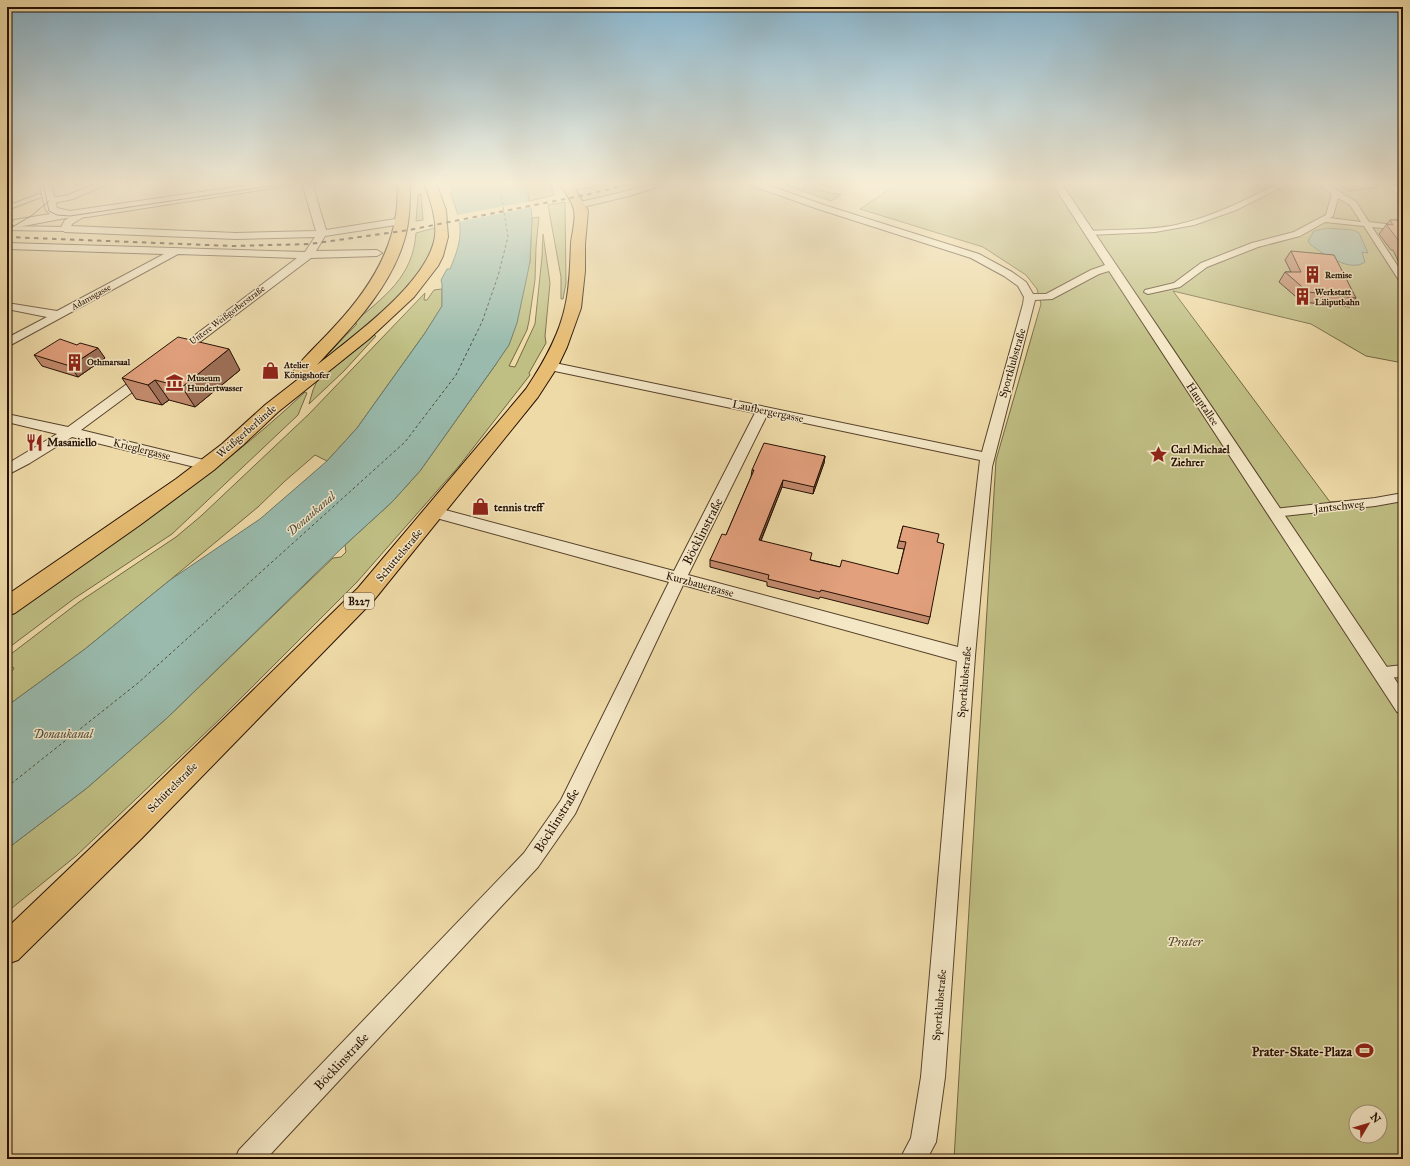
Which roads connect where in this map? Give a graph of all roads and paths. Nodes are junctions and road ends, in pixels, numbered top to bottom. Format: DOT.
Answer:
graph roads {
  1 [pos="320,237"];
  2 [pos="399,237"];
  3 [pos="441,237"];
  4 [pos="579,237"];
  5 [pos="916,237"];
  6 [pos="1091,237"];
  7 [pos="1284,237"];
  8 [pos="1375,237"];
  9 [pos="7,246"];
  10 [pos="174,252"];
  11 [pos="377,253"];
  12 [pos="309,254"];
  13 [pos="1111,267"];
  14 [pos="1403,280"];
  15 [pos="1148,292"];
  16 [pos="1030,297"];
  17 [pos="7,306"];
  18 [pos="58,315"];
  19 [pos="7,343"];
  20 [pos="165,362"];
  21 [pos="550,366"];
  22 [pos="153,371"];
  23 [pos="274,406"];
  24 [pos="764,410"];
  25 [pos="7,418"];
  26 [pos="71,432"];
  27 [pos="986,457"];
  28 [pos="207,464"];
  29 [pos="7,470"];
  30 [pos="1403,497"];
  31 [pos="434,512"];
  32 [pos="1274,512"];
  33 [pos="679,578"];
  34 [pos="7,607"];
  35 [pos="966,656"];
  36 [pos="1403,671"];
  37 [pos="1381,672"];
  38 [pos="1403,706"];
  39 [pos="7,948"];
  40 [pos="248,1159"];
  41 [pos="914,1159"];
  1 -- 12 [label="street"];
  2 -- 23 [label="main road"];
  3 -- 23 [label="main road, Weißgerberlände"];
  4 -- 21 [label="main road, Schüttelstraße / B227"];
  5 -- 16 [label="street"];
  6 -- 13 [label="street, Hauptallee"];
  7 -- 15 [label="street"];
  8 -- 14 [label="street"];
  9 -- 10 [label="street"];
  10 -- 12 [label="street"];
  10 -- 18 [label="street, Adamsgasse"];
  11 -- 12 [label="street"];
  12 -- 20 [label="street, Untere Weißgerberstraße"];
  13 -- 16 [label="street"];
  13 -- 32 [label="street, Hauptallee"];
  16 -- 27 [label="street, Sportklubstraße"];
  17 -- 18 [label="street"];
  18 -- 19 [label="street, Adamsgasse"];
  21 -- 24 [label="street, Laufbergergasse"];
  21 -- 31 [label="main road, Schüttelstraße / B227"];
  22 -- 26 [label="street"];
  23 -- 28 [label="main road, Weißgerberlände"];
  24 -- 27 [label="street, Laufbergergasse"];
  24 -- 33 [label="street, Böcklinstraße"];
  25 -- 26 [label="street, Krieglergasse"];
  26 -- 28 [label="street, Krieglergasse"];
  26 -- 29 [label="street"];
  27 -- 35 [label="street, Sportklubstraße"];
  28 -- 34 [label="main road, Weißgerberlände"];
  30 -- 32 [label="street, Jantschweg"];
  31 -- 33 [label="street, Kurzbauergasse"];
  31 -- 39 [label="main road, Schüttelstraße / B227"];
  32 -- 37 [label="street, Hauptallee"];
  33 -- 35 [label="street, Kurzbauergasse"];
  33 -- 40 [label="street, Böcklinstraße"];
  35 -- 41 [label="street, Sportklubstraße"];
  36 -- 37 [label="street"];
  37 -- 38 [label="street, Hauptallee"];
}
